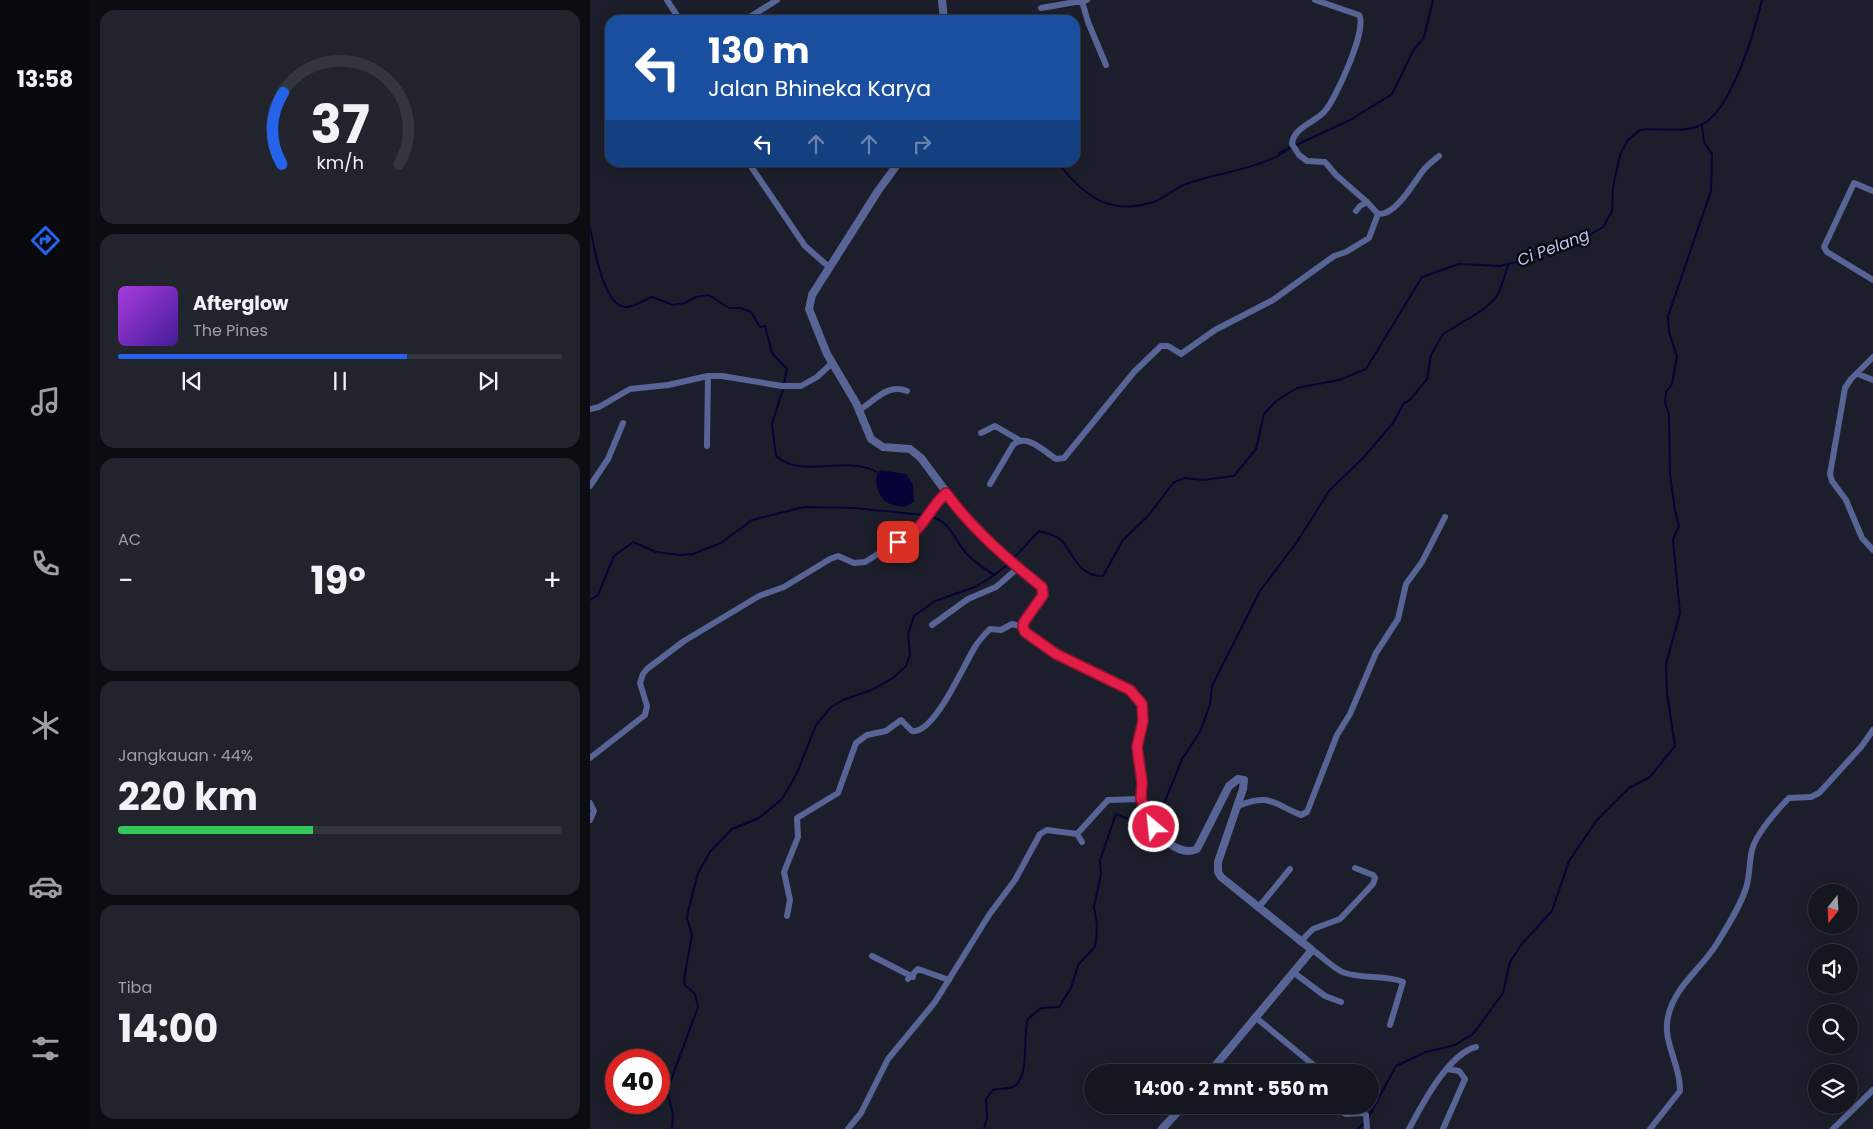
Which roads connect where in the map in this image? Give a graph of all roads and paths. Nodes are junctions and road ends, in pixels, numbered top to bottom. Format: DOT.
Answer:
graph roads {
  1 [pos="667,0"];
  2 [pos="778,0"];
  3 [pos="942,0"];
  4 [pos="1085,0"];
  5 [pos="1315,0"];
  6 [pos="1041,8"];
  7 [pos="677,15"];
  8 [pos="753,15"];
  9 [pos="944,15"];
  10 [pos="1106,65"];
  11 [pos="1439,156"];
  12 [pos="751,167"];
  13 [pos="895,167"];
  14 [pos="1873,191"];
  15 [pos="1367,202"];
  16 [pos="1356,212"];
  17 [pos="1378,214"];
  18 [pos="829,267"];
  19 [pos="1873,280"];
  20 [pos="1873,357"];
  21 [pos="831,364"];
  22 [pos="1858,374"];
  23 [pos="708,376"];
  24 [pos="1873,380"];
  25 [pos="907,391"];
  26 [pos="590,409"];
  27 [pos="859,410"];
  28 [pos="623,423"];
  29 [pos="981,433"];
  30 [pos="1019,440"];
  31 [pos="708,446"];
  32 [pos="990,484"];
  33 [pos="590,486"];
  34 [pos="946,493"];
  35 [pos="1444,517"];
  36 [pos="1873,550"];
  37 [pos="1018,568"];
  38 [pos="932,625"];
  39 [pos="1023,627"];
  40 [pos="1873,730"];
  41 [pos="590,758"];
  42 [pos="1141,799"];
  43 [pos="590,803"];
  44 [pos="1238,806"];
  45 [pos="590,820"];
  46 [pos="1077,834"];
  47 [pos="1082,842"];
  48 [pos="1355,868"];
  49 [pos="1290,869"];
  50 [pos="1258,908"];
  51 [pos="787,916"];
  52 [pos="1300,942"];
  53 [pos="1312,950"];
  54 [pos="872,956"];
  55 [pos="1293,972"];
  56 [pos="950,980"];
  57 [pos="1341,1002"];
  58 [pos="1255,1017"];
  59 [pos="1390,1025"];
  60 [pos="1476,1047"];
  61 [pos="1217,1064"];
  62 [pos="1312,1064"];
  63 [pos="1447,1070"];
  64 [pos="1873,1090"];
  65 [pos="1176,1114"];
  66 [pos="1364,1114"];
  67 [pos="1365,1128"];
  68 [pos="848,1129"];
  69 [pos="1162,1129"];
  70 [pos="1409,1129"];
  71 [pos="1443,1129"];
  72 [pos="1650,1129"];
  73 [pos="1834,1129"];
  1 -- 7 [label="street"];
  2 -- 8 [label="street"];
  3 -- 9 [label="street"];
  4 -- 6 [label="street"];
  4 -- 10 [label="street"];
  5 -- 15 [label="street"];
  11 -- 17 [label="street"];
  12 -- 18 [label="street"];
  13 -- 18 [label="street"];
  14 -- 19 [label="street"];
  15 -- 16 [label="street"];
  15 -- 17 [label="street"];
  17 -- 30 [label="street"];
  18 -- 21 [label="street"];
  20 -- 22 [label="street"];
  21 -- 23 [label="street"];
  21 -- 27 [label="street"];
  22 -- 24 [label="street"];
  22 -- 36 [label="street"];
  23 -- 26 [label="street"];
  23 -- 31 [label="street"];
  25 -- 27 [label="street"];
  27 -- 34 [label="street"];
  28 -- 33 [label="street"];
  29 -- 30 [label="street"];
  30 -- 32 [label="street"];
  34 -- 37 [label="street"];
  34 -- 41 [label="street"];
  35 -- 44 [label="street"];
  37 -- 38 [label="street"];
  37 -- 39 [label="street"];
  39 -- 42 [label="street"];
  39 -- 51 [label="street"];
  40 -- 72 [label="street"];
  42 -- 44 [label="street"];
  42 -- 46 [label="street"];
  43 -- 45 [label="street"];
  44 -- 50 [label="street"];
  46 -- 47 [label="street"];
  46 -- 56 [label="street"];
  48 -- 52 [label="street"];
  49 -- 50 [label="street"];
  50 -- 52 [label="street"];
  52 -- 53 [label="street"];
  53 -- 55 [label="street"];
  53 -- 59 [label="street"];
  54 -- 56 [label="street"];
  55 -- 57 [label="street"];
  55 -- 58 [label="street"];
  56 -- 68 [label="street"];
  58 -- 61 [label="street"];
  58 -- 62 [label="street"];
  60 -- 63 [label="street"];
  63 -- 70 [label="street"];
  63 -- 71 [label="street"];
  64 -- 73 [label="street"];
  65 -- 69 [label="street"];
  66 -- 67 [label="street"];
}
